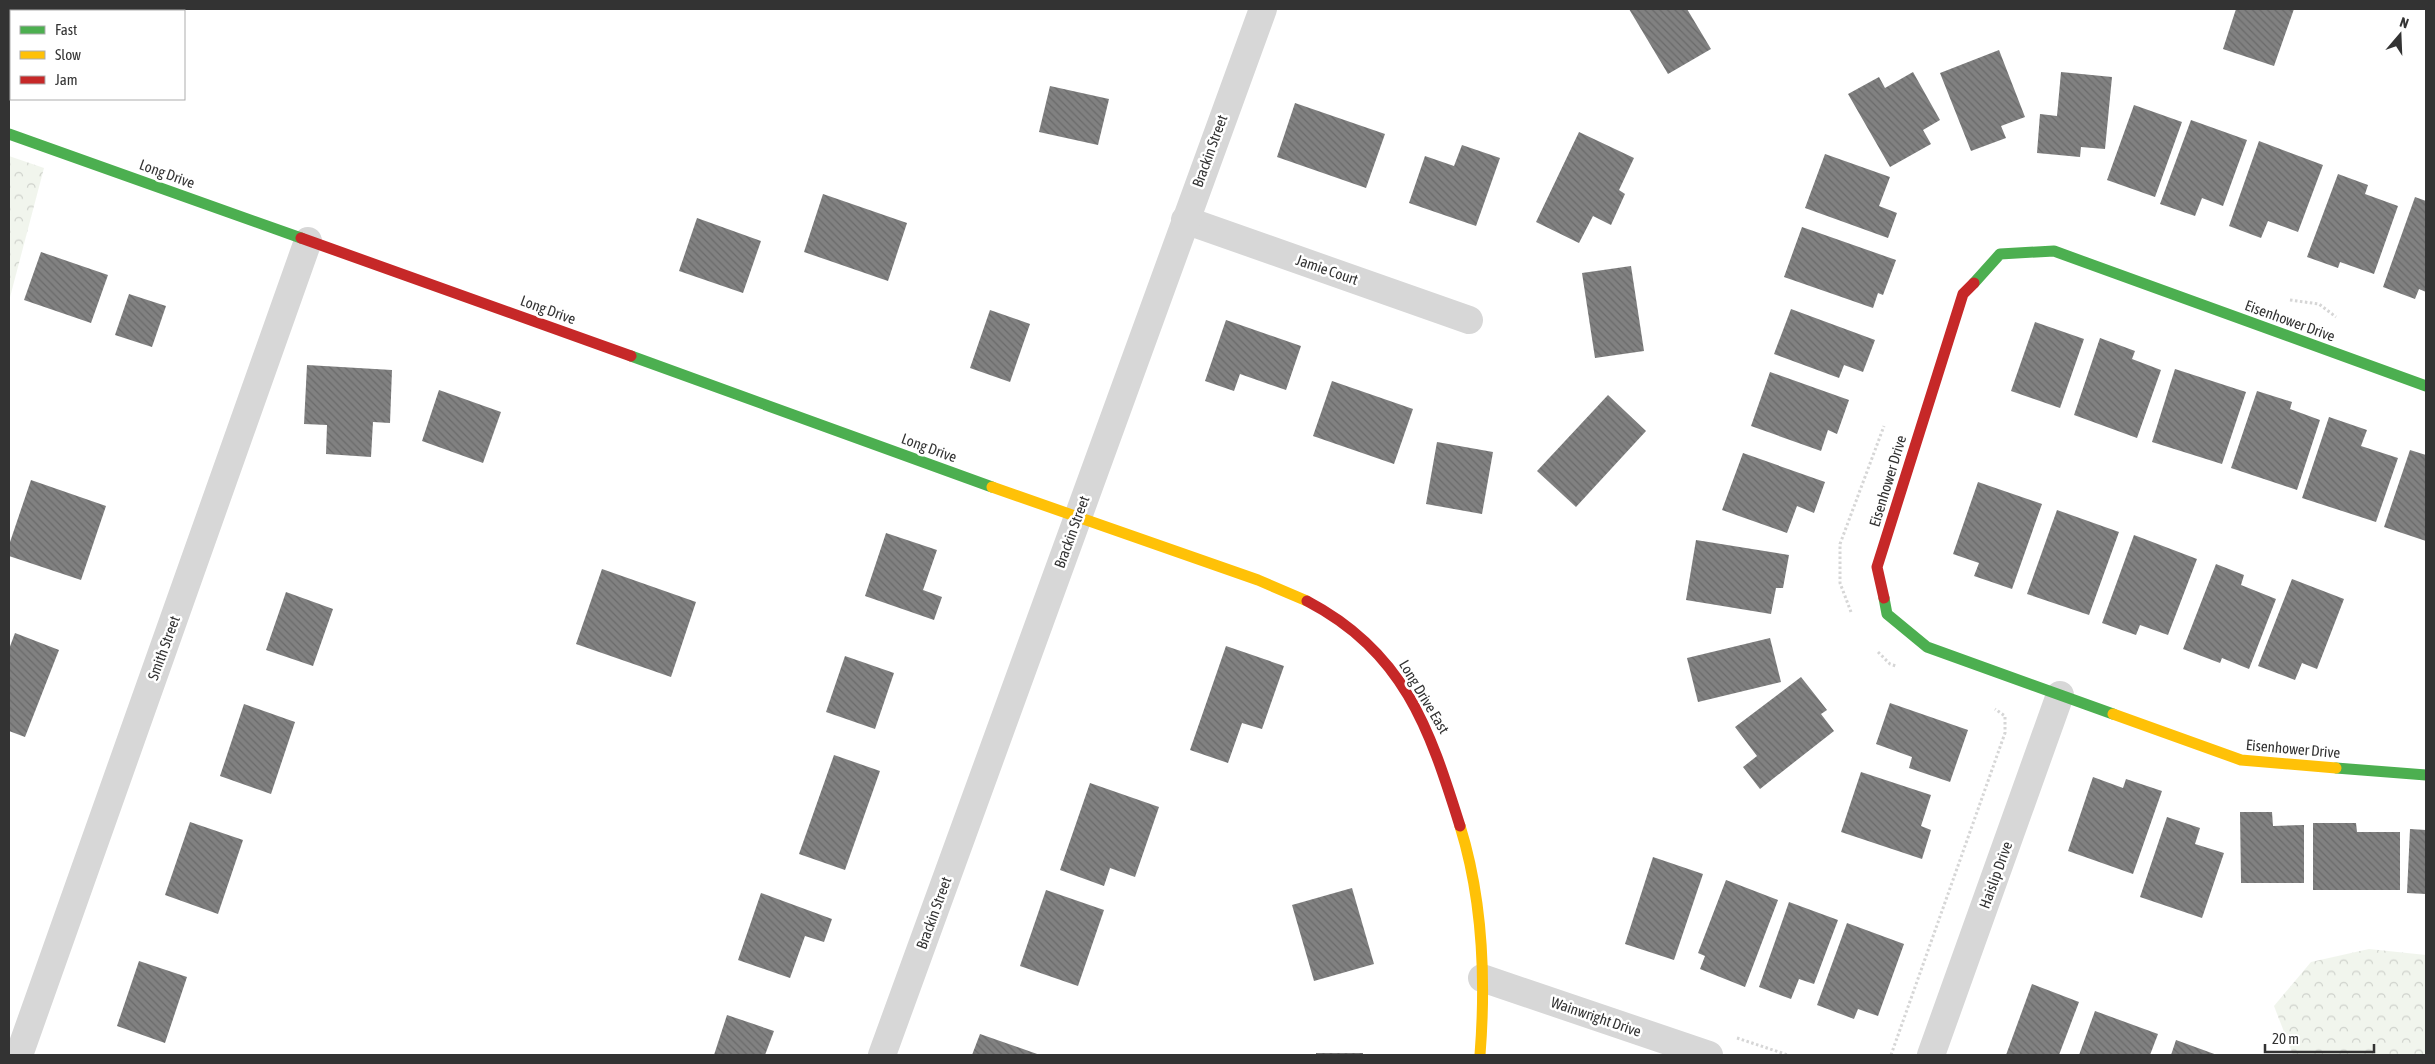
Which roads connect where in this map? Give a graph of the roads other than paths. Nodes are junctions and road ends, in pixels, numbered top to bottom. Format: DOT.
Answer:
graph roads {
  1 [pos="1263,9"];
  2 [pos="9,134"];
  3 [pos="1185,220"];
  4 [pos="308,241"];
  5 [pos="1470,320"];
  6 [pos="2426,386"];
  7 [pos="1077,518"];
  8 [pos="2060,695"];
  9 [pos="2426,775"];
  10 [pos="1482,978"];
  11 [pos="19,1055"];
  12 [pos="882,1055"];
  13 [pos="1480,1055"];
  14 [pos="1709,1055"];
  15 [pos="1932,1055"];
  1 -- 3 [label="street, Brackin Street"];
  2 -- 4 [label="street, Long Drive"];
  3 -- 5 [label="street, Jamie Court"];
  3 -- 7 [label="street, Brackin Street"];
  4 -- 7 [label="street, Long Drive"];
  4 -- 11 [label="street, Smith Street"];
  6 -- 8 [label="street, Eisenhower Drive"];
  7 -- 10 [label="street, Long Drive East"];
  7 -- 12 [label="street, Brackin Street"];
  8 -- 9 [label="street, Eisenhower Drive"];
  8 -- 15 [label="street, Haislip Drive"];
  10 -- 13 [label="street, Long Drive East"];
  10 -- 14 [label="street, Wainwright Drive"];
}
